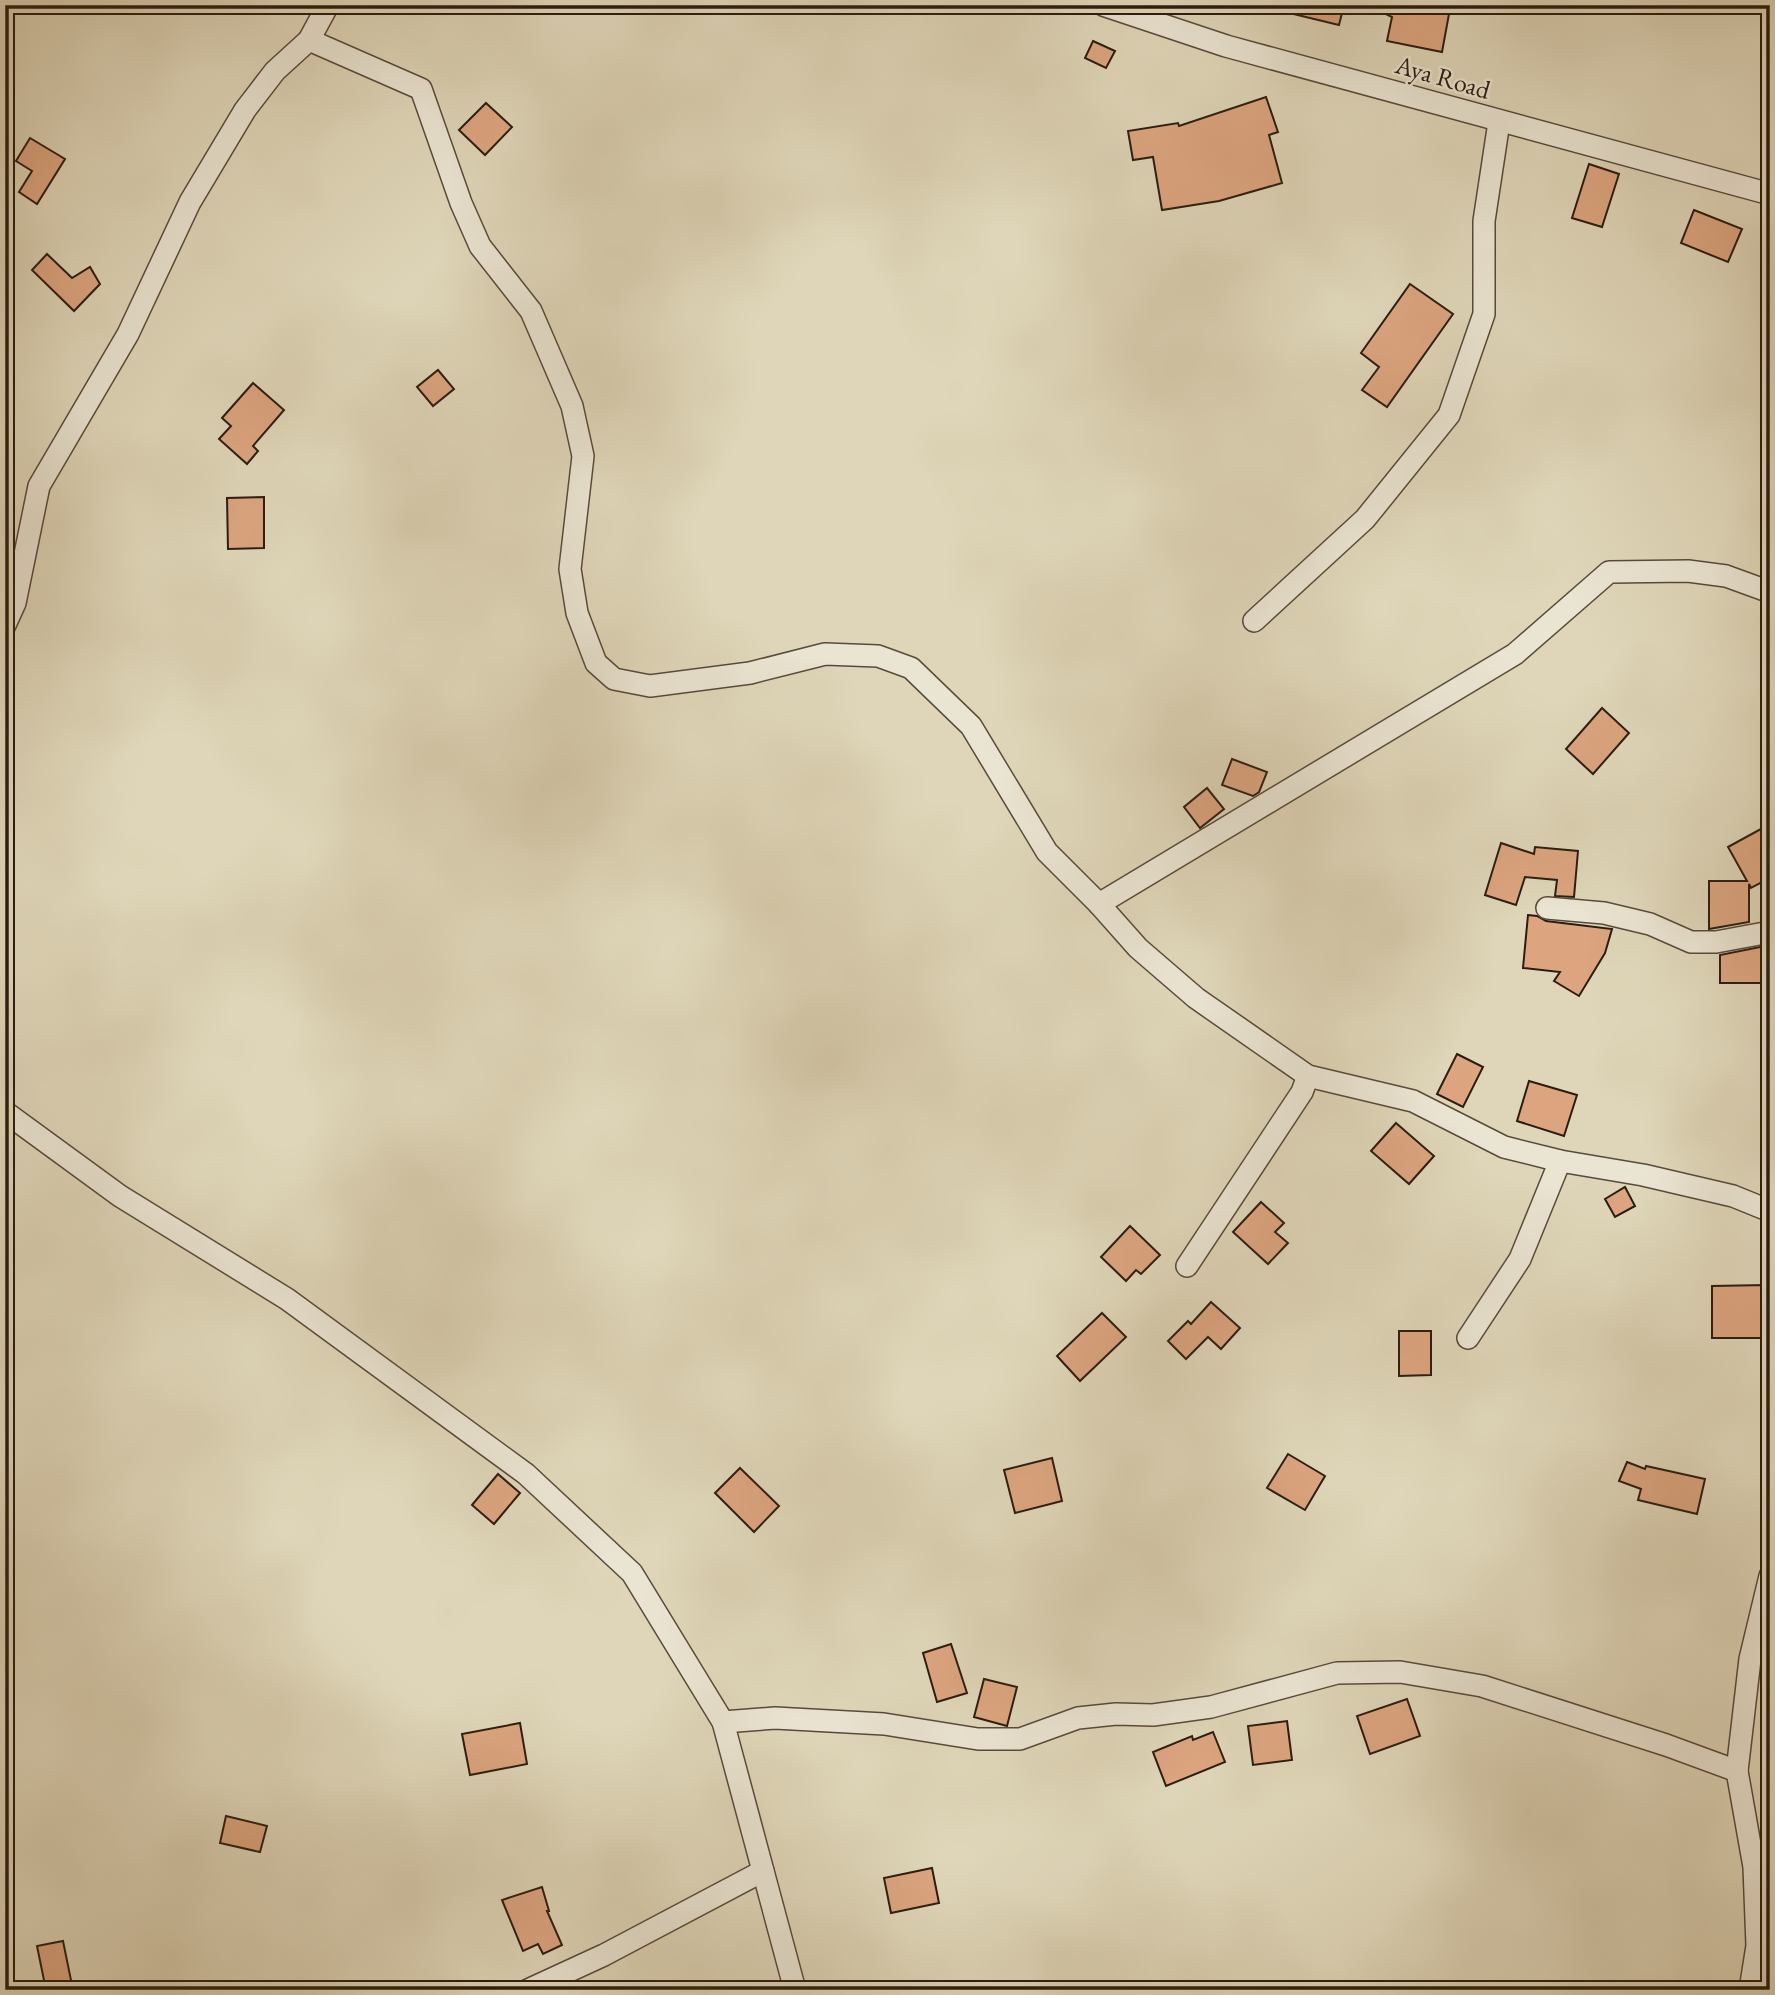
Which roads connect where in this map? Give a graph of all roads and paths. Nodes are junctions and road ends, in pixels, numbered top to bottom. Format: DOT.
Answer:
graph roads {
  1 [pos="328,5"];
  2 [pos="1103,5"];
  3 [pos="309,40"];
  4 [pos="1499,122"];
  5 [pos="1770,194"];
  6 [pos="1770,592"];
  7 [pos="1254,621"];
  8 [pos="5,625"];
  9 [pos="1100,904"];
  10 [pos="1547,908"];
  11 [pos="1770,932"];
  12 [pos="1308,1076"];
  13 [pos="5,1112"];
  14 [pos="1560,1161"];
  15 [pos="1770,1211"];
  16 [pos="1188,1266"];
  17 [pos="1468,1338"];
  18 [pos="1770,1576"];
  19 [pos="723,1723"];
  20 [pos="1737,1772"];
  21 [pos="763,1871"];
  22 [pos="528,1990"];
  23 [pos="795,1990"];
  24 [pos="1750,1990"];
  1 -- 3 [label="street"];
  2 -- 4 [label="street, Aya Road"];
  3 -- 8 [label="street"];
  3 -- 9 [label="street"];
  4 -- 5 [label="street, Aya Road"];
  4 -- 7 [label="street"];
  6 -- 9 [label="street"];
  9 -- 12 [label="street"];
  10 -- 11 [label="street"];
  12 -- 14 [label="street"];
  12 -- 16 [label="street"];
  13 -- 19 [label="street"];
  14 -- 15 [label="street"];
  14 -- 17 [label="street"];
  18 -- 20 [label="street"];
  19 -- 20 [label="street"];
  19 -- 21 [label="street"];
  20 -- 24 [label="street"];
  21 -- 22 [label="street"];
  21 -- 23 [label="street"];
}
